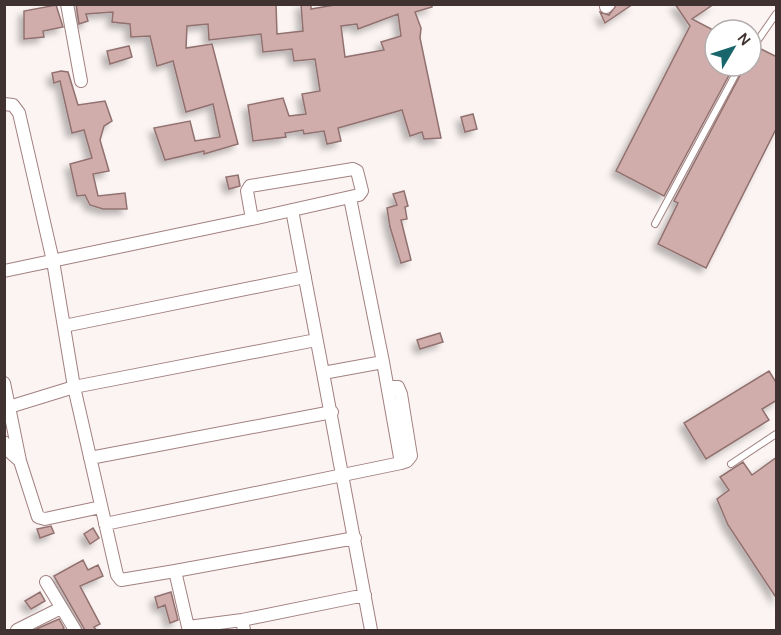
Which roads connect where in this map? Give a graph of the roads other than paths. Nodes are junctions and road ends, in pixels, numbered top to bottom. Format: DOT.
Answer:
graph roads {
  1 [pos="67,4"];
  2 [pos="777,14"];
  3 [pos="763,33"];
  4 [pos="734,78"];
  5 [pos="81,81"];
  6 [pos="4,104"];
  7 [pos="350,198"];
  8 [pos="292,210"];
  9 [pos="252,219"];
  10 [pos="655,224"];
  11 [pos="53,261"];
  12 [pos="4,271"];
  13 [pos="304,277"];
  14 [pos="64,326"];
  15 [pos="316,340"];
  16 [pos="383,362"];
  17 [pos="323,373"];
  18 [pos="4,383"];
  19 [pos="75,387"];
  20 [pos="7,408"];
  21 [pos="332,412"];
  22 [pos="777,434"];
  23 [pos="4,442"];
  24 [pos="90,458"];
  25 [pos="20,461"];
  26 [pos="731,464"];
  27 [pos="344,476"];
  28 [pos="101,507"];
  29 [pos="105,524"];
  30 [pos="355,538"];
  31 [pos="175,571"];
  32 [pos="46,582"];
  33 [pos="365,595"];
  34 [pos="62,608"];
  35 [pos="243,625"];
  36 [pos="16,630"];
  37 [pos="75,630"];
  38 [pos="371,630"];
  1 -- 5 [label="street"];
  2 -- 3 [label="lane"];
  4 -- 10 [label="lane"];
  6 -- 11 [label="street"];
  7 -- 8 [label="street"];
  7 -- 9 [label="street"];
  7 -- 16 [label="street"];
  8 -- 9 [label="street"];
  8 -- 13 [label="street"];
  9 -- 11 [label="street"];
  11 -- 12 [label="street"];
  11 -- 14 [label="street"];
  13 -- 14 [label="street"];
  13 -- 15 [label="street"];
  14 -- 19 [label="street"];
  15 -- 17 [label="street"];
  15 -- 19 [label="street"];
  16 -- 17 [label="street"];
  16 -- 27 [label="street"];
  17 -- 21 [label="street"];
  18 -- 20 [label="street"];
  19 -- 20 [label="street"];
  19 -- 24 [label="street"];
  20 -- 25 [label="street"];
  21 -- 24 [label="street"];
  21 -- 27 [label="street"];
  22 -- 26 [label="lane"];
  23 -- 25 [label="street"];
  24 -- 28 [label="street"];
  25 -- 28 [label="street"];
  27 -- 29 [label="street"];
  27 -- 30 [label="street"];
  28 -- 29 [label="street"];
  29 -- 31 [label="street"];
  30 -- 31 [label="street"];
  30 -- 33 [label="street"];
  31 -- 35 [label="street"];
  32 -- 34 [label="street"];
  33 -- 35 [label="street"];
  33 -- 38 [label="street"];
  34 -- 36 [label="street"];
  34 -- 37 [label="street"];
}
